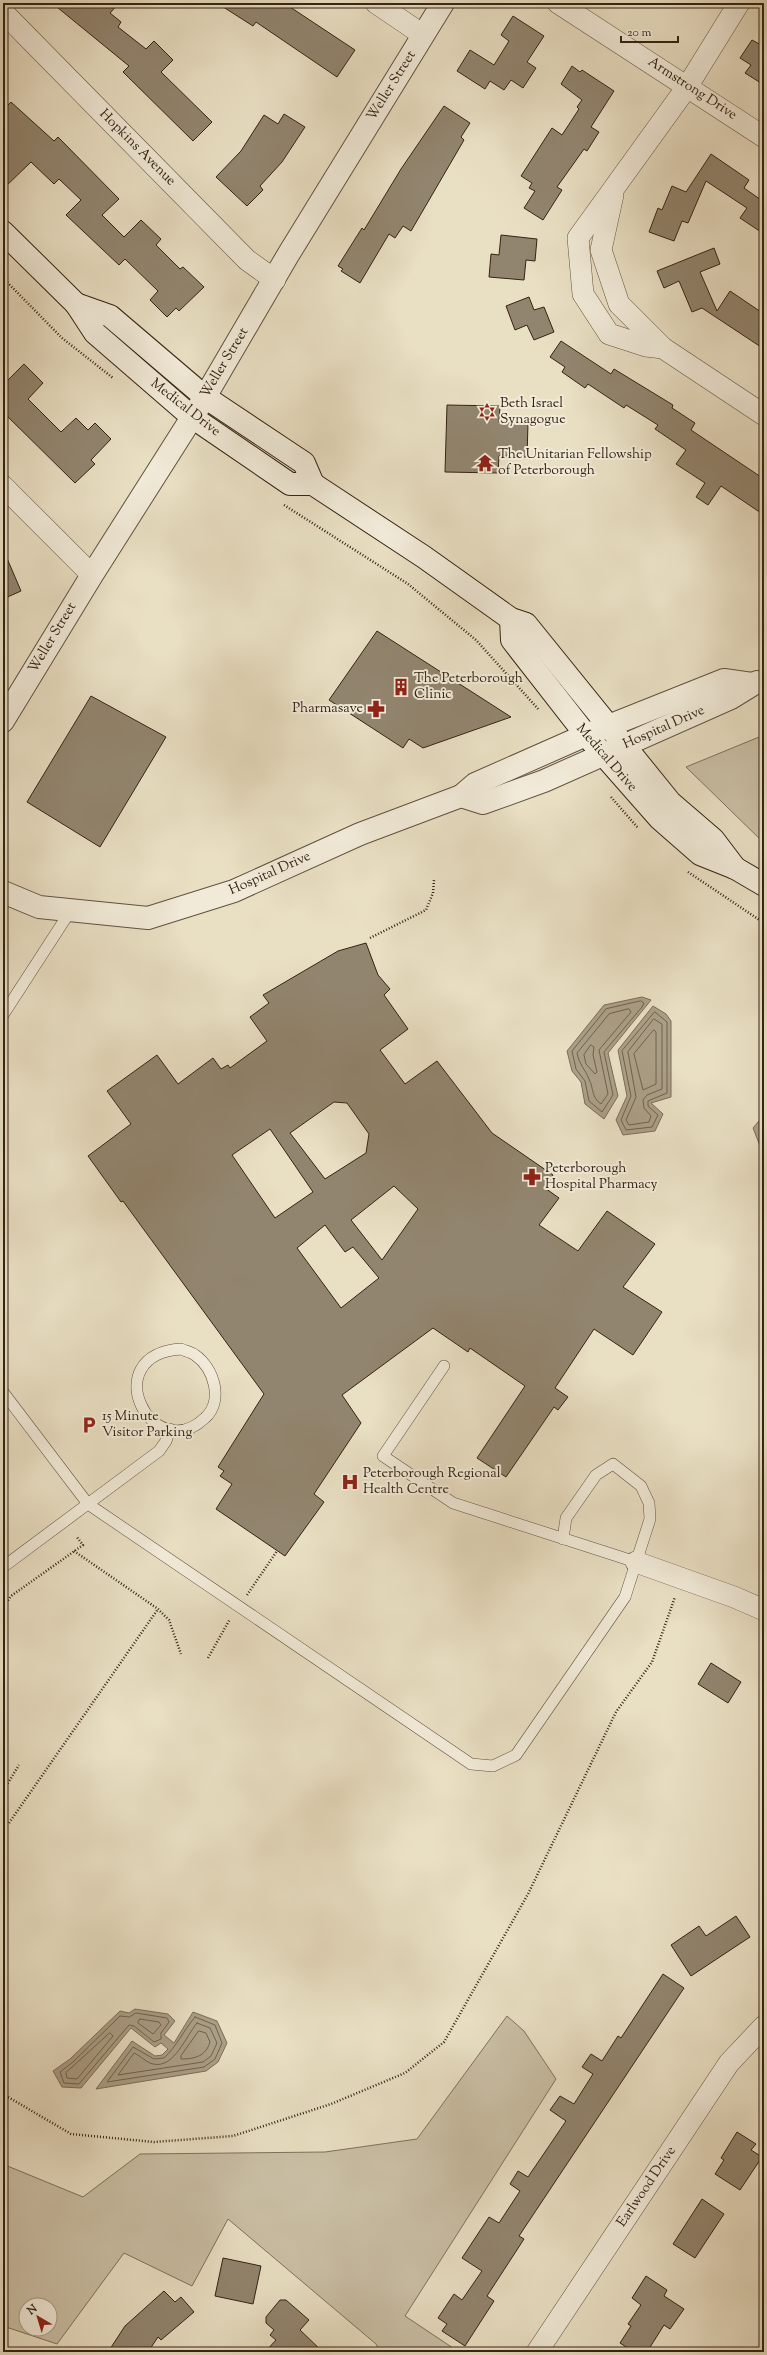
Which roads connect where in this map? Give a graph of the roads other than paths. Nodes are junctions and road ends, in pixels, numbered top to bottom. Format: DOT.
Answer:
graph roads {
  1 [pos="376,3"];
  2 [pos="443,3"];
  3 [pos="558,3"];
  4 [pos="739,3"];
  5 [pos="3,12"];
  6 [pos="423,35"];
  7 [pos="687,86"];
  8 [pos="764,137"];
  9 [pos="614,189"];
  10 [pos="3,232"];
  11 [pos="275,280"];
  12 [pos="76,304"];
  13 [pos="663,348"];
  14 [pos="205,397"];
  15 [pos="764,415"];
  16 [pos="192,417"];
  17 [pos="313,484"];
  18 [pos="3,486"];
  19 [pos="92,575"];
  20 [pos="511,619"];
  21 [pos="758,682"];
  22 [pos="3,721"];
  23 [pos="610,726"];
  24 [pos="586,735"];
  25 [pos="626,746"];
  26 [pos="603,755"];
  27 [pos="461,796"];
  28 [pos="735,868"];
  29 [pos="764,885"];
  30 [pos="3,892"];
  31 [pos="71,910"];
  32 [pos="3,1015"];
  33 [pos="444,1366"];
  34 [pos="3,1392"];
  35 [pos="170,1429"];
  36 [pos="88,1504"];
  37 [pos="563,1538"];
  38 [pos="636,1562"];
  39 [pos="3,1568"];
  40 [pos="764,1610"];
  41 [pos="764,2026"];
  42 [pos="537,2352"];
  1 -- 6 [label="street"];
  2 -- 6 [label="street, Weller Street"];
  3 -- 7 [label="street, Armstrong Drive"];
  4 -- 7 [label="street"];
  5 -- 11 [label="street, Hopkins Avenue"];
  6 -- 11 [label="street, Weller Street"];
  7 -- 8 [label="street, Armstrong Drive"];
  7 -- 9 [label="street"];
  9 -- 13 [label="street"];
  9 -- 13 [label="street"];
  10 -- 12 [label="street, Medical Drive"];
  11 -- 14 [label="street, Weller Street"];
  12 -- 14 [label="street, Medical Drive"];
  12 -- 16 [label="street, Medical Drive"];
  13 -- 15 [label="street"];
  14 -- 16 [label="street, Weller Street"];
  14 -- 17 [label="street, Medical Drive"];
  16 -- 17 [label="street, Medical Drive"];
  16 -- 19 [label="street, Weller Street"];
  17 -- 20 [label="street, Medical Drive"];
  18 -- 19 [label="street"];
  19 -- 22 [label="street, Weller Street"];
  20 -- 23 [label="street, Medical Drive"];
  20 -- 24 [label="street, Medical Drive"];
  21 -- 23 [label="street, Hospital Drive"];
  21 -- 25 [label="street, Hospital Drive"];
  23 -- 24 [label="street, Hospital Drive"];
  23 -- 25 [label="street, Medical Drive"];
  24 -- 26 [label="street, Medical Drive"];
  24 -- 27 [label="street, Hospital Drive"];
  25 -- 26 [label="street, Hospital Drive"];
  25 -- 28 [label="street, Medical Drive"];
  26 -- 27 [label="street, Hospital Drive"];
  26 -- 28 [label="street, Medical Drive"];
  27 -- 31 [label="street, Hospital Drive"];
  28 -- 29 [label="street, Medical Drive"];
  30 -- 31 [label="street, Hospital Drive"];
  31 -- 32 [label="lane"];
  33 -- 37 [label="lane"];
  34 -- 36 [label="lane"];
  35 -- 35 [label="lane"];
  35 -- 36 [label="lane"];
  36 -- 38 [label="lane"];
  36 -- 39 [label="lane"];
  37 -- 38 [label="lane"];
  37 -- 38 [label="lane"];
  38 -- 40 [label="street"];
  41 -- 42 [label="street, Earlwood Drive"];
}
